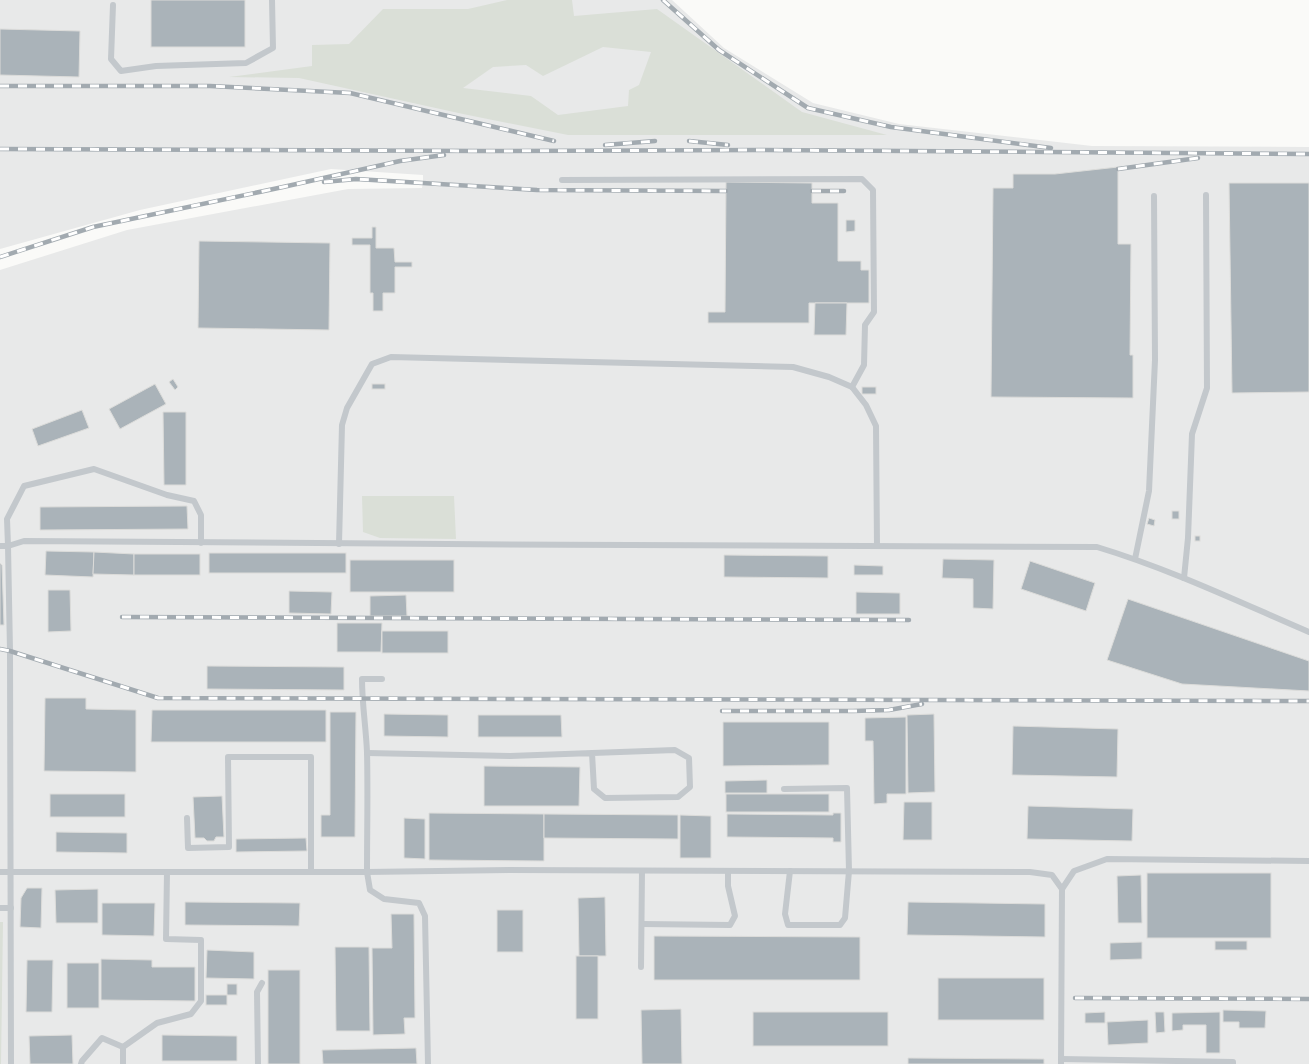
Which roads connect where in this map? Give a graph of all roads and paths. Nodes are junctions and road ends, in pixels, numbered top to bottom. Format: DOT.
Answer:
graph roads {
  1 [pos="272,0"];
  2 [pos="113,5"];
  3 [pos="562,180"];
  4 [pos="1206,195"];
  5 [pos="1154,196"];
  6 [pos="852,387"];
  7 [pos="202,543"];
  8 [pos="339,544"];
  9 [pos="0,546"];
  10 [pos="8,546"];
  11 [pos="877,546"];
  12 [pos="1135,559"];
  13 [pos="1184,578"];
  14 [pos="1309,632"];
  15 [pos="382,679"];
  16 [pos="367,753"];
  17 [pos="592,753"];
  18 [pos="784,789"];
  19 [pos="188,818"];
  20 [pos="1309,861"];
  21 [pos="311,871"];
  22 [pos="642,871"];
  23 [pos="728,871"];
  24 [pos="790,871"];
  25 [pos="849,871"];
  26 [pos="0,872"];
  27 [pos="11,872"];
  28 [pos="167,872"];
  29 [pos="367,872"];
  30 [pos="1062,889"];
  31 [pos="0,908"];
  32 [pos="11,908"];
  33 [pos="642,924"];
  34 [pos="641,967"];
  35 [pos="262,983"];
  36 [pos="123,1047"];
  37 [pos="1061,1062"];
  38 [pos="11,1064"];
  39 [pos="81,1064"];
  40 [pos="123,1064"];
  41 [pos="258,1064"];
  42 [pos="428,1064"];
  43 [pos="1233,1064"];
  1 -- 2 [label="lane"];
  3 -- 6 [label="lane"];
  4 -- 13 [label="lane"];
  5 -- 12 [label="lane"];
  6 -- 8 [label="lane"];
  6 -- 11 [label="lane"];
  7 -- 8 [label="lane"];
  7 -- 10 [label="lane"];
  7 -- 10 [label="lane"];
  8 -- 11 [label="lane"];
  9 -- 10 [label="lane"];
  10 -- 27 [label="lane"];
  11 -- 12 [label="lane"];
  12 -- 13 [label="lane"];
  13 -- 14 [label="lane"];
  15 -- 16 [label="lane"];
  16 -- 17 [label="lane"];
  16 -- 29 [label="lane"];
  17 -- 17 [label="lane"];
  18 -- 25 [label="lane"];
  19 -- 21 [label="lane"];
  20 -- 30 [label="lane"];
  21 -- 28 [label="lane"];
  21 -- 29 [label="lane"];
  22 -- 23 [label="lane"];
  22 -- 29 [label="lane"];
  22 -- 33 [label="lane"];
  23 -- 24 [label="lane"];
  23 -- 33 [label="lane"];
  24 -- 25 [label="lane"];
  24 -- 25 [label="lane"];
  25 -- 30 [label="lane"];
  26 -- 27 [label="lane"];
  27 -- 28 [label="lane"];
  27 -- 32 [label="lane"];
  28 -- 36 [label="lane"];
  29 -- 42 [label="lane"];
  30 -- 37 [label="lane"];
  31 -- 32 [label="lane"];
  32 -- 38 [label="lane"];
  33 -- 34 [label="lane"];
  35 -- 41 [label="lane"];
  36 -- 39 [label="lane"];
  36 -- 40 [label="lane"];
  37 -- 43 [label="lane"];
}
